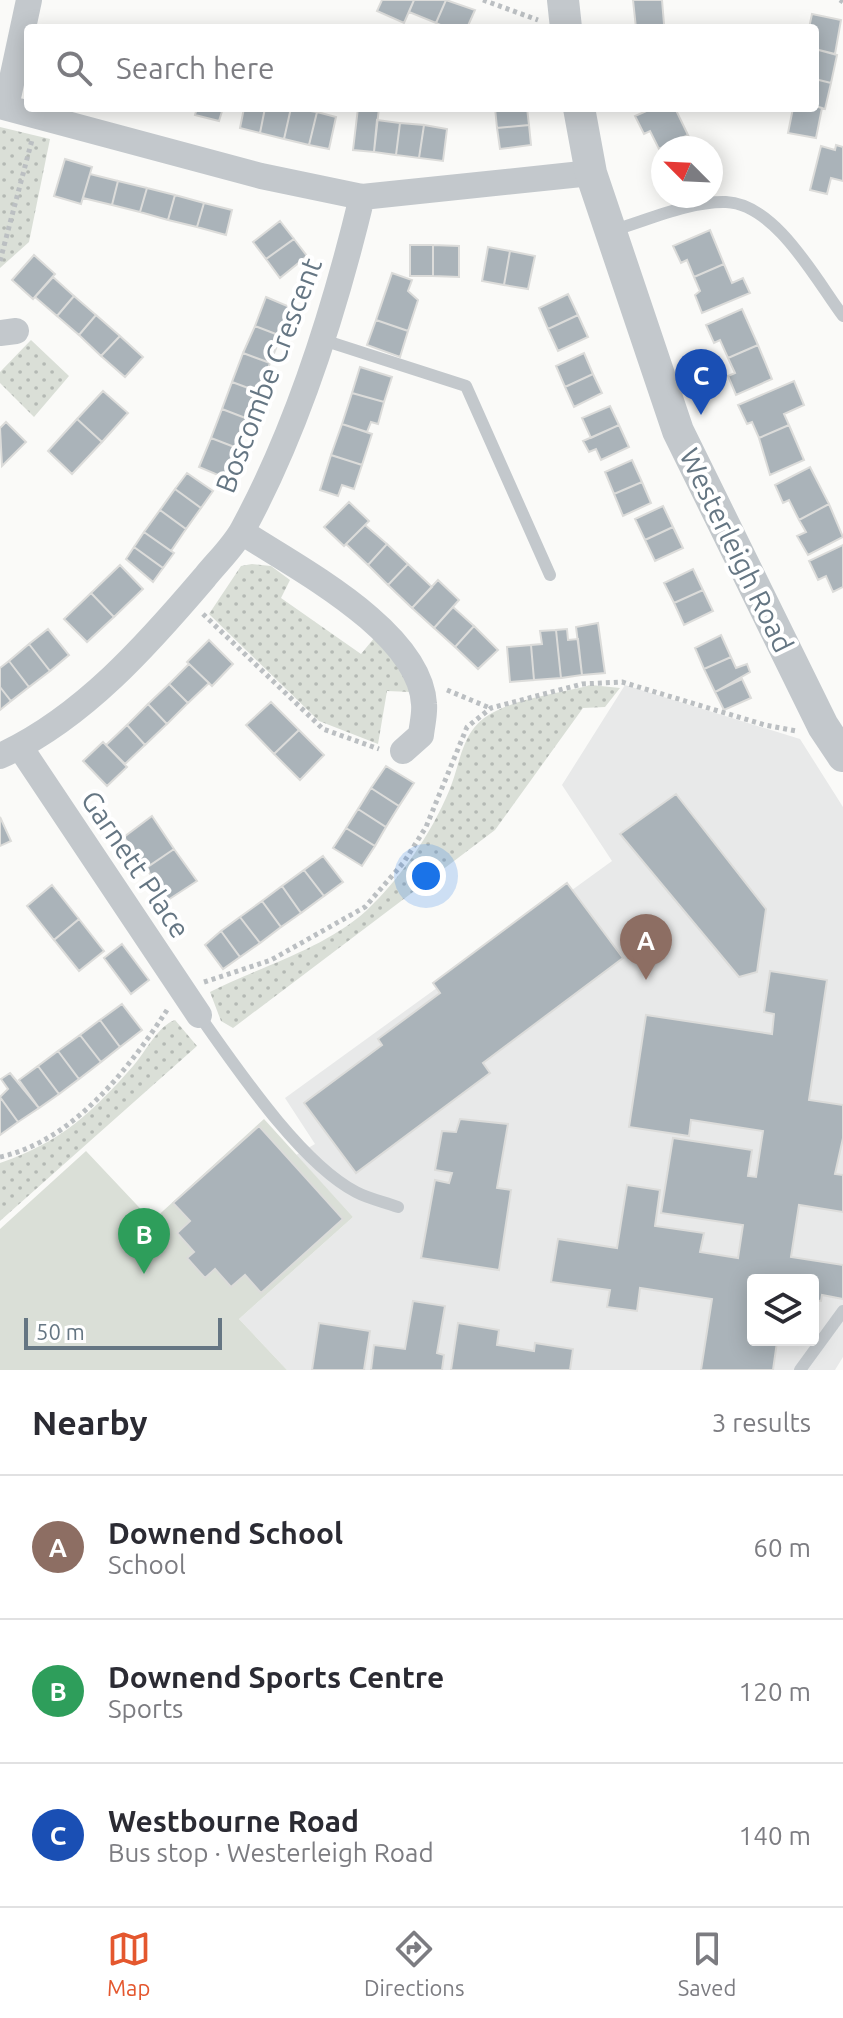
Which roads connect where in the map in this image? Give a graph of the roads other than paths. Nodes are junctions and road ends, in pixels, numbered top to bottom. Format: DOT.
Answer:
graph roads {
  1 [pos="29,0"];
  2 [pos="3,106"];
  3 [pos="24,112"];
  4 [pos="25,112"];
  5 [pos="580,112"];
  6 [pos="591,173"];
  7 [pos="362,197"];
  8 [pos="611,231"];
  9 [pos="843,316"];
  10 [pos="320,339"];
  11 [pos="242,532"];
  12 [pos="550,575"];
  13 [pos="423,741"];
  14 [pos="10,751"];
  15 [pos="843,756"];
  16 [pos="199,1015"];
  17 [pos="398,1207"];
  18 [pos="843,1311"];
  19 [pos="800,1370"];
  1 -- 2 [label="street"];
  2 -- 3 [label="street"];
  4 -- 7 [label="street"];
  5 -- 6 [label="street, Westerleigh Road"];
  6 -- 7 [label="street"];
  6 -- 8 [label="street, Westerleigh Road"];
  7 -- 10 [label="street, Boscombe Crescent"];
  8 -- 9 [label="lane"];
  8 -- 15 [label="street, Westerleigh Road"];
  10 -- 11 [label="street, Boscombe Crescent"];
  10 -- 12 [label="lane"];
  11 -- 13 [label="street"];
  11 -- 14 [label="street, Boscombe Crescent"];
  14 -- 16 [label="street, Garnett Place"];
  16 -- 17 [label="lane"];
  18 -- 19 [label="lane"];
}
